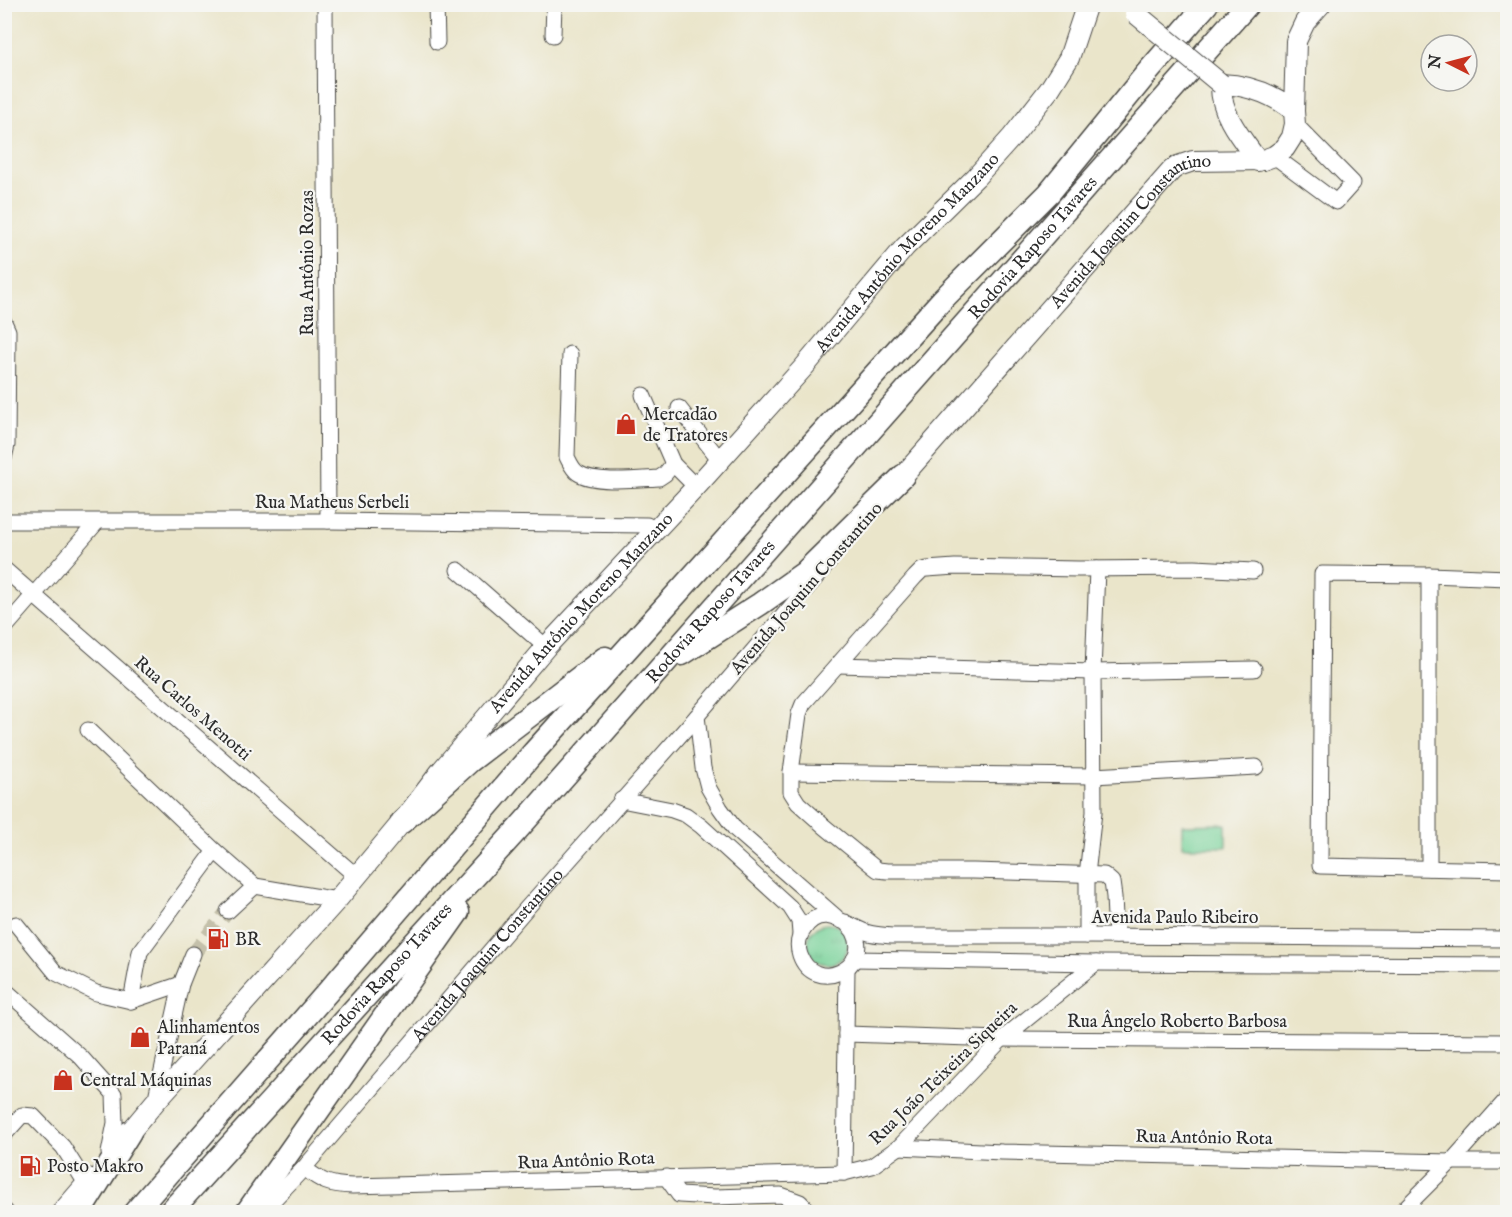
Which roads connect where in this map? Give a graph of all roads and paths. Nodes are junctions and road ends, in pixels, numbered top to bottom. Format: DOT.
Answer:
graph roads {
  1 [pos="325,4"];
  2 [pos="436,4"];
  3 [pos="554,4"];
  4 [pos="1087,4"];
  5 [pos="1207,4"];
  6 [pos="1248,4"];
  7 [pos="1321,4"];
  8 [pos="1132,7"];
  9 [pos="553,35"];
  10 [pos="436,42"];
  11 [pos="1221,84"];
  12 [pos="1294,118"];
  13 [pos="1266,158"];
  14 [pos="4,322"];
  15 [pos="570,354"];
  16 [pos="643,395"];
  17 [pos="679,408"];
  18 [pos="4,458"];
  19 [pos="720,460"];
  20 [pos="673,465"];
  21 [pos="903,476"];
  22 [pos="696,487"];
  23 [pos="4,521"];
  24 [pos="328,521"];
  25 [pos="98,522"];
  26 [pos="738,526"];
  27 [pos="657,531"];
  28 [pos="4,569"];
  29 [pos="1097,569"];
  30 [pos="458,570"];
  31 [pos="1253,571"];
  32 [pos="1429,575"];
  33 [pos="1508,578"];
  34 [pos="34,595"];
  35 [pos="4,629"];
  36 [pos="546,647"];
  37 [pos="838,665"];
  38 [pos="1254,669"];
  39 [pos="658,670"];
  40 [pos="1093,672"];
  41 [pos="697,716"];
  42 [pos="88,730"];
  43 [pos="1256,766"];
  44 [pos="791,772"];
  45 [pos="1093,776"];
  46 [pos="621,800"];
  47 [pos="402,822"];
  48 [pos="516,830"];
  49 [pos="215,851"];
  50 [pos="1429,868"];
  51 [pos="1508,870"];
  52 [pos="1087,875"];
  53 [pos="356,876"];
  54 [pos="255,886"];
  55 [pos="337,900"];
  56 [pos="228,911"];
  57 [pos="840,919"];
  58 [pos="16,924"];
  59 [pos="800,934"];
  60 [pos="1087,936"];
  61 [pos="1116,936"];
  62 [pos="1508,939"];
  63 [pos="193,954"];
  64 [pos="1096,963"];
  65 [pos="851,964"];
  66 [pos="1508,965"];
  67 [pos="181,984"];
  68 [pos="4,989"];
  69 [pos="131,1001"];
  70 [pos="846,1034"];
  71 [pos="1002,1039"];
  72 [pos="1508,1042"];
  73 [pos="1508,1098"];
  74 [pos="155,1102"];
  75 [pos="130,1132"];
  76 [pos="4,1135"];
  77 [pos="899,1147"];
  78 [pos="109,1153"];
  79 [pos="1508,1161"];
  80 [pos="1451,1162"];
  81 [pos="872,1166"];
  82 [pos="304,1168"];
  83 [pos="844,1173"];
  84 [pos="666,1177"];
  85 [pos="85,1182"];
  86 [pos="59,1212"];
  87 [pos="80,1212"];
  88 [pos="135,1212"];
  89 [pos="170,1212"];
  90 [pos="247,1212"];
  91 [pos="262,1212"];
  92 [pos="810,1212"];
  93 [pos="1401,1212"];
  1 -- 24 [label="street, Rua Antônio Rozas"];
  2 -- 10 [label="street"];
  3 -- 9 [label="street"];
  4 -- 19 [label="main road, Avenida Antônio Moreno Manzano"];
  5 -- 26 [label="highway, Rodovia Raposo Tavares"];
  6 -- 39 [label="highway, Rodovia Raposo Tavares"];
  7 -- 12 [label="main road"];
  8 -- 11 [label="main road, bridge"];
  11 -- 12 [label="main road"];
  11 -- 13 [label="main road"];
  12 -- 13 [label="main road"];
  12 -- 13 [label="street"];
  13 -- 21 [label="main road, Avenida Joaquim Constantino"];
  14 -- 18 [label="street"];
  15 -- 20 [label="street"];
  16 -- 20 [label="street"];
  17 -- 19 [label="street"];
  19 -- 22 [label="main road, Avenida Antônio Moreno Manzano"];
  20 -- 22 [label="street"];
  21 -- 39 [label="highway"];
  21 -- 41 [label="street, Avenida Joaquim Constantino"];
  22 -- 27 [label="main road, Avenida Antônio Moreno Manzano"];
  23 -- 25 [label="street, Rua Matheus Serbeli"];
  24 -- 25 [label="street, Rua Matheus Serbeli"];
  24 -- 27 [label="street, Rua Matheus Serbeli"];
  25 -- 34 [label="street"];
  26 -- 47 [label="highway"];
  26 -- 88 [label="highway, Rodovia Raposo Tavares"];
  27 -- 36 [label="main road, Avenida Antônio Moreno Manzano"];
  28 -- 34 [label="street, Rua Carlos Menotti"];
  29 -- 31 [label="street"];
  29 -- 37 [label="street"];
  29 -- 40 [label="street"];
  30 -- 36 [label="street"];
  32 -- 33 [label="street"];
  32 -- 50 [label="street"];
  32 -- 50 [label="street"];
  34 -- 35 [label="street"];
  34 -- 53 [label="street, Rua Carlos Menotti"];
  36 -- 47 [label="main road, Avenida Antônio Moreno Manzano"];
  37 -- 40 [label="street"];
  37 -- 44 [label="street"];
  38 -- 40 [label="street"];
  39 -- 48 [label="highway, Rodovia Raposo Tavares"];
  40 -- 45 [label="street"];
  41 -- 46 [label="street, Avenida Joaquim Constantino"];
  41 -- 57 [label="street, Avenida Paulo Ribeiro"];
  42 -- 49 [label="street"];
  43 -- 45 [label="street"];
  44 -- 45 [label="street"];
  44 -- 52 [label="street"];
  45 -- 52 [label="street"];
  46 -- 59 [label="street"];
  46 -- 82 [label="street, Avenida Joaquim Constantino"];
  47 -- 53 [label="main road, Avenida Antônio Moreno Manzano"];
  48 -- 89 [label="highway, Rodovia Raposo Tavares"];
  48 -- 90 [label="highway"];
  49 -- 54 [label="street"];
  49 -- 69 [label="street"];
  50 -- 51 [label="street"];
  52 -- 60 [label="street"];
  52 -- 61 [label="street"];
  53 -- 55 [label="main road, Avenida Antônio Moreno Manzano"];
  54 -- 55 [label="street"];
  54 -- 56 [label="street"];
  55 -- 74 [label="main road, Avenida Antônio Moreno Manzano"];
  57 -- 59 [label="street"];
  57 -- 60 [label="street, Avenida Paulo Ribeiro"];
  57 -- 65 [label="street"];
  58 -- 69 [label="street"];
  59 -- 65 [label="street"];
  60 -- 61 [label="street, Avenida Paulo Ribeiro"];
  61 -- 62 [label="street, Avenida Paulo Ribeiro"];
  63 -- 67 [label="street"];
  64 -- 65 [label="street"];
  64 -- 66 [label="street"];
  64 -- 71 [label="street, Rua João Teixeira Siqueira"];
  65 -- 70 [label="street"];
  67 -- 69 [label="street"];
  67 -- 74 [label="street"];
  68 -- 78 [label="street"];
  70 -- 71 [label="street, Rua Ângelo Roberto Barbosa"];
  70 -- 83 [label="street"];
  71 -- 72 [label="street, Rua Ângelo Roberto Barbosa"];
  71 -- 77 [label="street, Rua João Teixeira Siqueira"];
  73 -- 80 [label="street"];
  74 -- 75 [label="main road, Avenida Antônio Moreno Manzano"];
  75 -- 78 [label="street, Avenida Antônio Moreno Manzano"];
  75 -- 87 [label="highway"];
  76 -- 85 [label="street"];
  77 -- 80 [label="street, Rua Antônio Rota"];
  77 -- 81 [label="street, Rua João Teixeira Siqueira"];
  78 -- 85 [label="street, Avenida Antônio Moreno Manzano"];
  79 -- 80 [label="street, Rua Antônio Rota"];
  80 -- 93 [label="street"];
  81 -- 83 [label="street, Rua Antônio Rota"];
  82 -- 84 [label="street, Rua Antônio Rota"];
  82 -- 91 [label="street, Avenida Joaquim Constantino"];
  83 -- 84 [label="street, Rua Antônio Rota"];
  84 -- 92 [label="street"];
  85 -- 86 [label="street, Avenida Antônio Moreno Manzano"];
}
